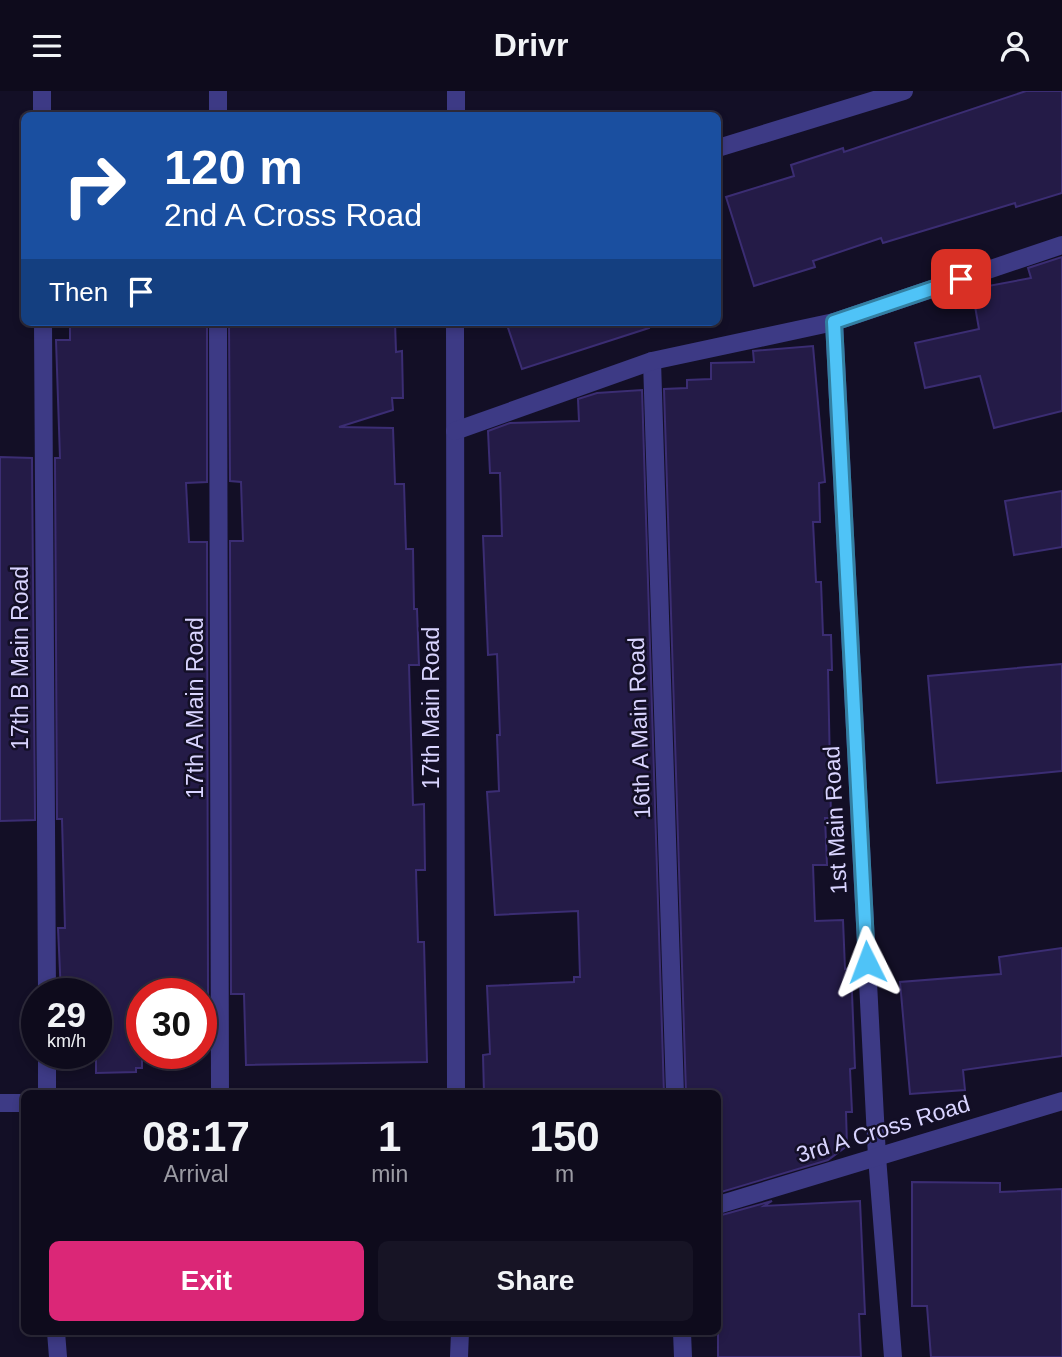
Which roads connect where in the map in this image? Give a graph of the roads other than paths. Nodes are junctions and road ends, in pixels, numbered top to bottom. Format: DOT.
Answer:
graph roads {
  1 [pos="42,91"];
  2 [pos="218,91"];
  3 [pos="456,91"];
  4 [pos="904,91"];
  5 [pos="42,112"];
  6 [pos="218,112"];
  7 [pos="456,112"];
  8 [pos="721,147"];
  9 [pos="1062,245"];
  10 [pos="834,322"];
  11 [pos="43,326"];
  12 [pos="218,326"];
  13 [pos="455,326"];
  14 [pos="652,361"];
  15 [pos="455,431"];
  16 [pos="47,978"];
  17 [pos="47,1069"];
  18 [pos="47,1090"];
  19 [pos="220,1090"];
  20 [pos="456,1090"];
  21 [pos="675,1090"];
  22 [pos="1062,1101"];
  23 [pos="0,1103"];
  24 [pos="21,1103"];
  25 [pos="877,1157"];
  26 [pos="721,1204"];
  27 [pos="56,1335"];
  28 [pos="460,1335"];
  29 [pos="682,1335"];
  30 [pos="58,1357"];
  31 [pos="460,1357"];
  32 [pos="683,1357"];
  33 [pos="893,1357"];
  1 -- 5 [label="street"];
  2 -- 6 [label="street"];
  3 -- 7 [label="street"];
  4 -- 8 [label="street"];
  9 -- 10 [label="street"];
  10 -- 14 [label="street"];
  10 -- 25 [label="street, 1st Main Road"];
  11 -- 16 [label="street, 17th B Main Road"];
  12 -- 19 [label="street, 17th A Main Road"];
  13 -- 15 [label="street, 17th Main Road"];
  14 -- 15 [label="street"];
  14 -- 21 [label="street, 16th A Main Road"];
  15 -- 20 [label="street, 17th Main Road"];
  17 -- 18 [label="street"];
  22 -- 25 [label="street, 3rd A Cross Road"];
  23 -- 24 [label="street"];
  25 -- 26 [label="street, 3rd A Cross Road"];
  25 -- 33 [label="street, 1st Main Road"];
  27 -- 30 [label="street"];
  28 -- 31 [label="street"];
  29 -- 32 [label="street"];
}
